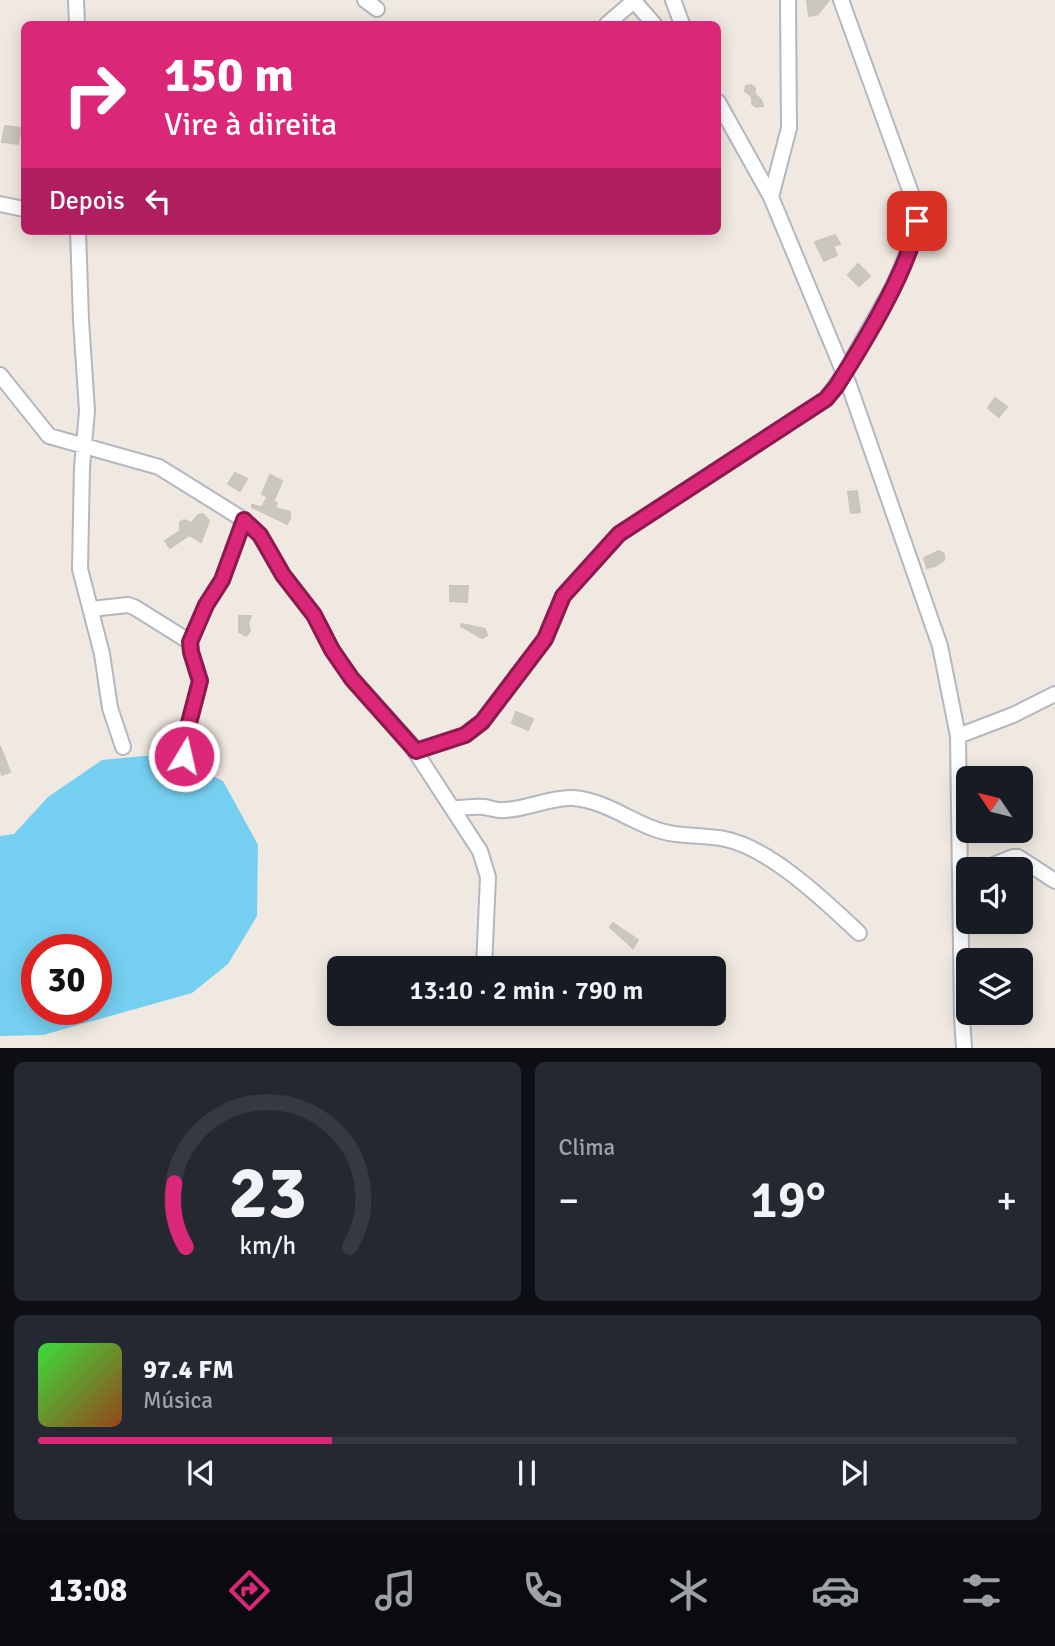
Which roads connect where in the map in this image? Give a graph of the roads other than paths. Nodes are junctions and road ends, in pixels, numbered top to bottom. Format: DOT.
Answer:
graph roads {
  1 [pos="76,0"];
  2 [pos="365,0"];
  3 [pos="673,0"];
  4 [pos="788,0"];
  5 [pos="841,0"];
  6 [pos="633,1"];
  7 [pos="377,9"];
  8 [pos="77,21"];
  9 [pos="610,21"];
  10 [pos="651,21"];
  11 [pos="681,21"];
  12 [pos="721,107"];
  13 [pos="771,197"];
  14 [pos="0,204"];
  15 [pos="21,208"];
  16 [pos="78,235"];
  17 [pos="844,374"];
  18 [pos="0,375"];
  19 [pos="84,445"];
  20 [pos="244,520"];
  21 [pos="91,609"];
  22 [pos="190,642"];
  23 [pos="1055,694"];
  24 [pos="958,736"];
  25 [pos="123,747"];
  26 [pos="416,751"];
  27 [pos="184,756"];
  28 [pos="453,808"];
  29 [pos="963,857"];
  30 [pos="1033,866"];
  31 [pos="1055,880"];
  32 [pos="859,933"];
  33 [pos="964,934"];
  34 [pos="485,956"];
  35 [pos="964,1048"];
  1 -- 8 [label="street"];
  2 -- 7 [label="street"];
  3 -- 11 [label="street"];
  4 -- 13 [label="street"];
  5 -- 17 [label="street"];
  6 -- 9 [label="street"];
  6 -- 10 [label="street"];
  12 -- 13 [label="street"];
  13 -- 17 [label="street"];
  14 -- 15 [label="street"];
  16 -- 19 [label="street"];
  17 -- 24 [label="street"];
  17 -- 26 [label="street"];
  18 -- 19 [label="street"];
  19 -- 20 [label="street"];
  19 -- 21 [label="street"];
  20 -- 22 [label="street"];
  20 -- 26 [label="street"];
  21 -- 22 [label="street"];
  21 -- 25 [label="street"];
  22 -- 27 [label="street"];
  23 -- 24 [label="street"];
  24 -- 29 [label="street"];
  26 -- 28 [label="street"];
  28 -- 32 [label="street"];
  28 -- 34 [label="street"];
  30 -- 31 [label="street"];
  33 -- 35 [label="street"];
}
